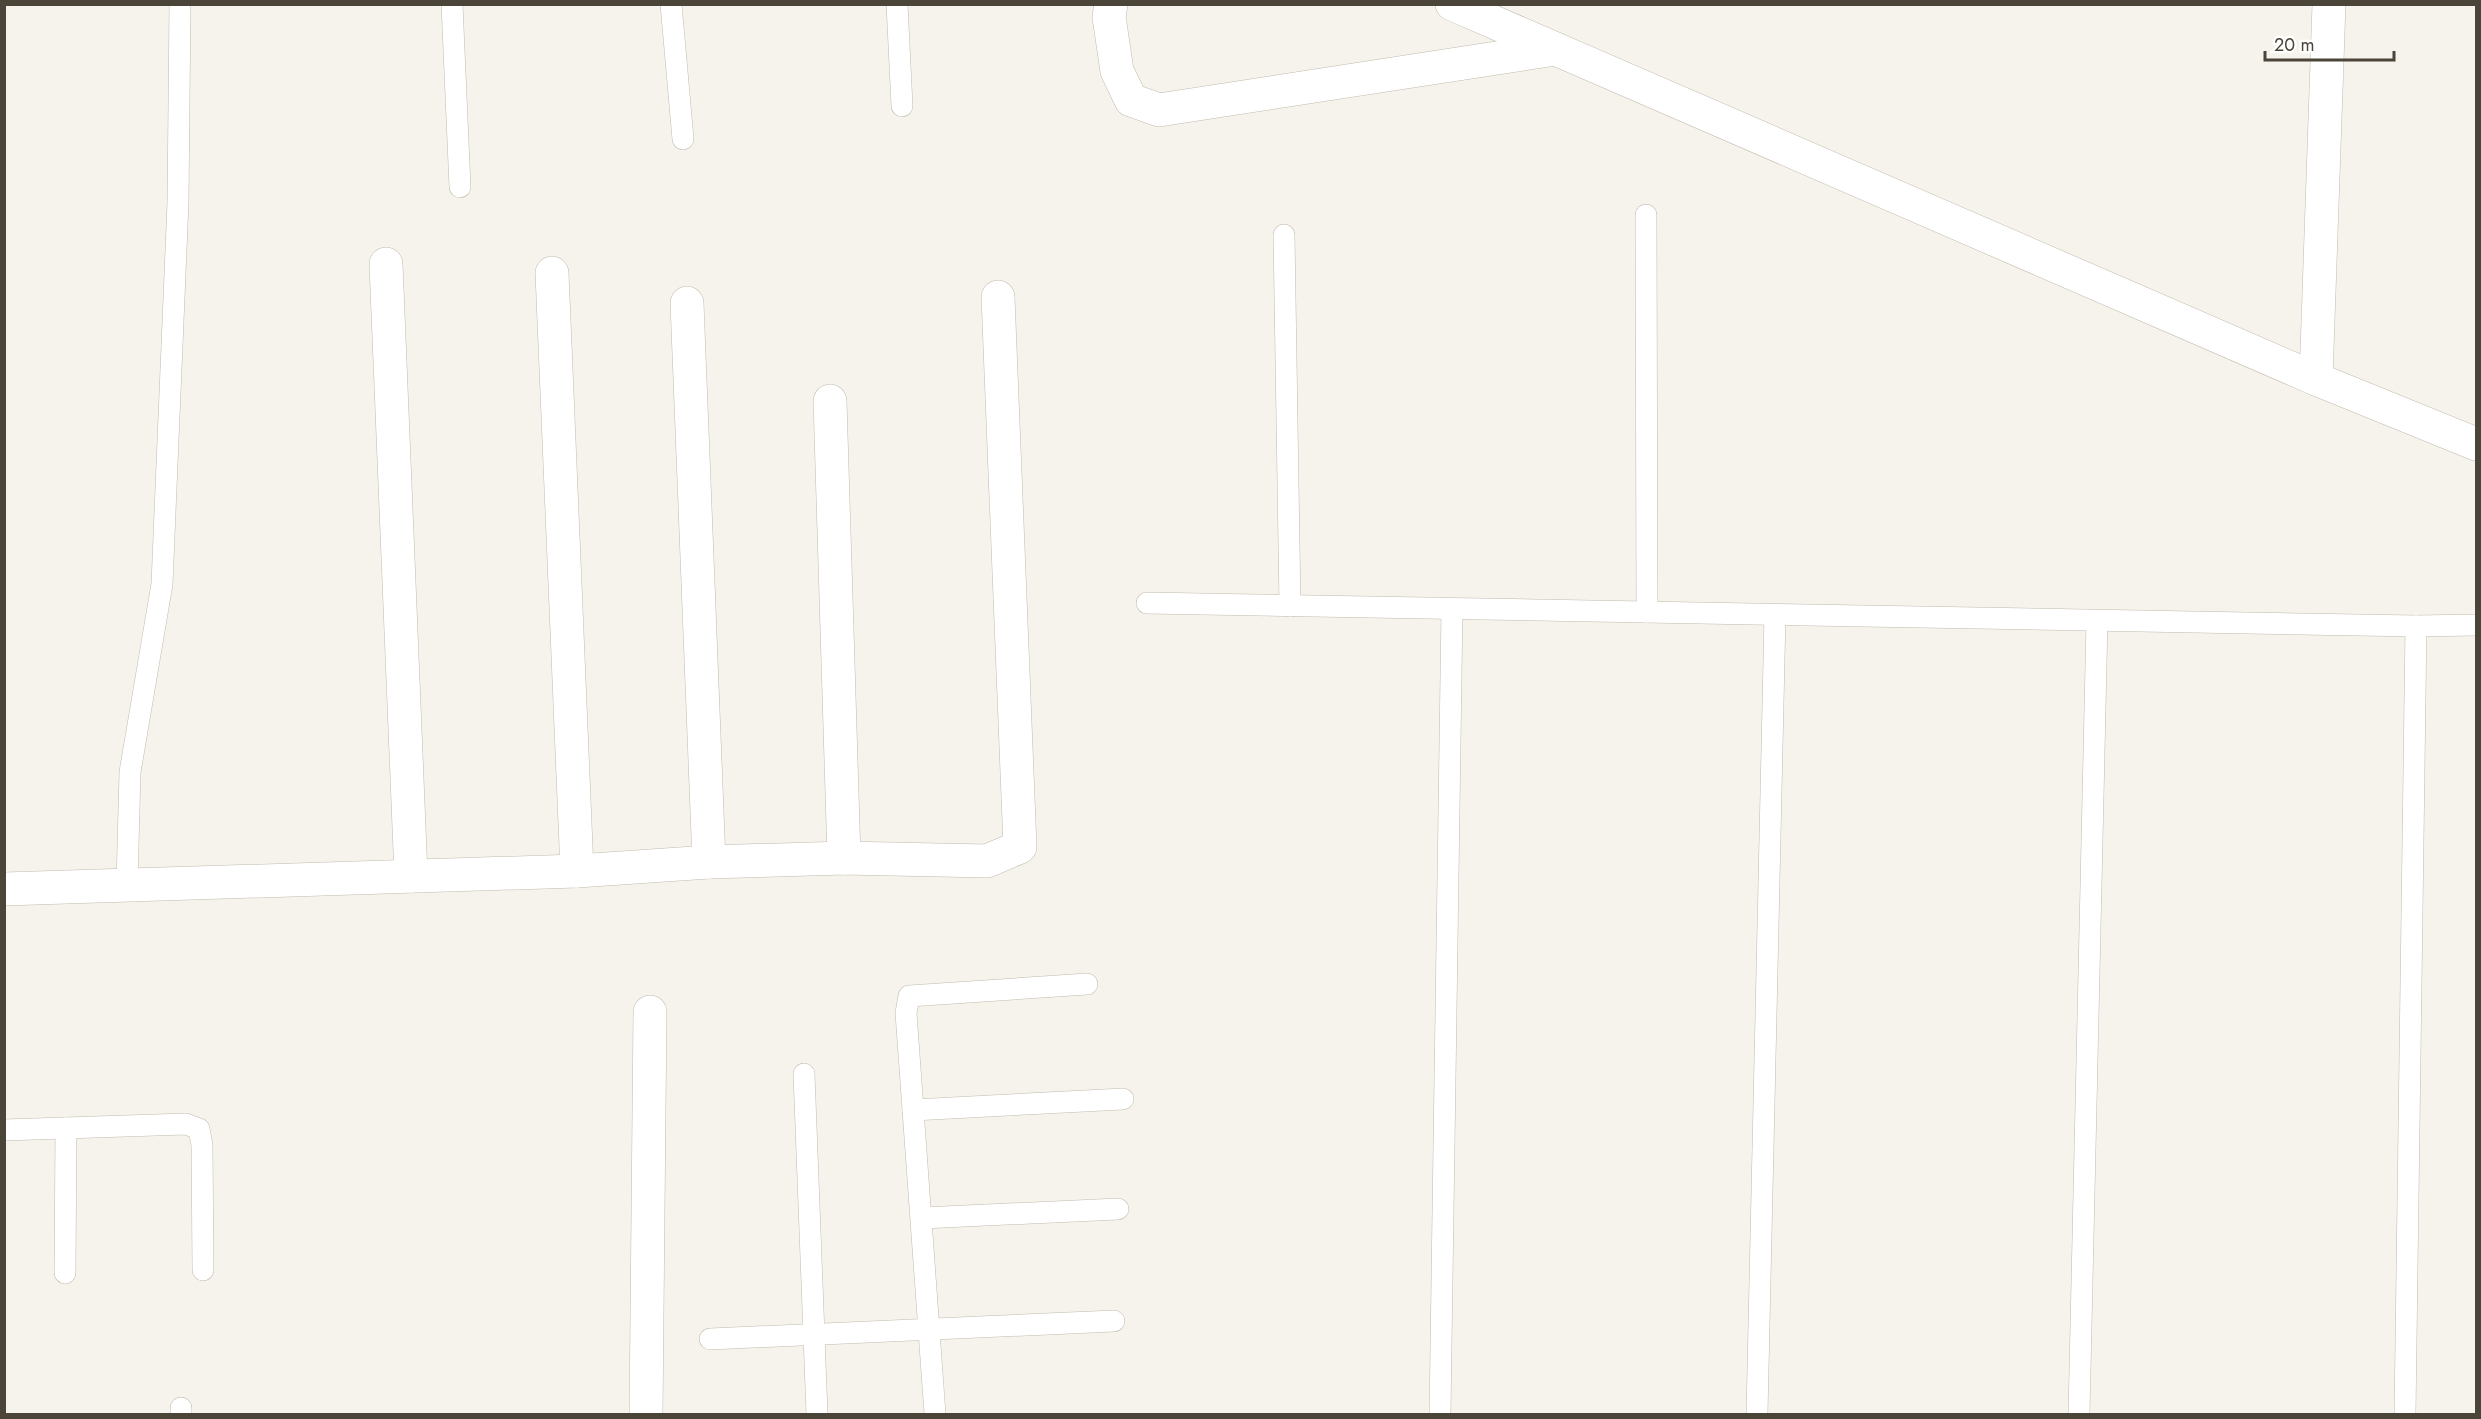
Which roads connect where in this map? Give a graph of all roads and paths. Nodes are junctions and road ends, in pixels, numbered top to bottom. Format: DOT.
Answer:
graph roads {
  1 [pos="180,4"];
  2 [pos="452,4"];
  3 [pos="670,4"];
  4 [pos="897,4"];
  5 [pos="1111,4"];
  6 [pos="1452,4"];
  7 [pos="2329,4"];
  8 [pos="1555,49"];
  9 [pos="902,106"];
  10 [pos="683,140"];
  11 [pos="460,187"];
  12 [pos="1646,215"];
  13 [pos="1284,235"];
  14 [pos="386,264"];
  15 [pos="552,273"];
  16 [pos="998,297"];
  17 [pos="687,303"];
  18 [pos="2316,379"];
  19 [pos="830,402"];
  20 [pos="2476,444"];
  21 [pos="1147,603"];
  22 [pos="1290,606"];
  23 [pos="1452,609"];
  24 [pos="1647,612"];
  25 [pos="1774,615"];
  26 [pos="2097,621"];
  27 [pos="2476,625"];
  28 [pos="2416,626"];
  29 [pos="844,858"];
  30 [pos="709,862"];
  31 [pos="577,871"];
  32 [pos="411,876"];
  33 [pos="127,884"];
  34 [pos="4,889"];
  35 [pos="1087,984"];
  36 [pos="650,1012"];
  37 [pos="804,1074"];
  38 [pos="1123,1099"];
  39 [pos="913,1110"];
  40 [pos="66,1128"];
  41 [pos="4,1130"];
  42 [pos="1118,1209"];
  43 [pos="922,1218"];
  44 [pos="203,1270"];
  45 [pos="65,1273"];
  46 [pos="1114,1321"];
  47 [pos="928,1329"];
  48 [pos="814,1335"];
  49 [pos="710,1339"];
  50 [pos="646,1414"];
  51 [pos="816,1414"];
  52 [pos="934,1414"];
  53 [pos="1440,1414"];
  54 [pos="1757,1414"];
  55 [pos="2079,1414"];
  56 [pos="2404,1414"];
  1 -- 33 [label="lane"];
  2 -- 11 [label="lane"];
  3 -- 10 [label="lane"];
  4 -- 9 [label="lane"];
  5 -- 8 [label="street"];
  6 -- 8 [label="street"];
  7 -- 18 [label="street"];
  8 -- 18 [label="street"];
  12 -- 24 [label="lane"];
  13 -- 22 [label="lane"];
  14 -- 32 [label="street"];
  15 -- 31 [label="street"];
  16 -- 29 [label="street"];
  17 -- 30 [label="street"];
  18 -- 20 [label="street"];
  19 -- 29 [label="street"];
  21 -- 22 [label="lane"];
  22 -- 23 [label="lane"];
  23 -- 24 [label="lane"];
  23 -- 53 [label="lane"];
  24 -- 25 [label="lane"];
  25 -- 26 [label="lane"];
  25 -- 54 [label="lane"];
  26 -- 28 [label="lane"];
  26 -- 55 [label="lane"];
  27 -- 28 [label="lane"];
  28 -- 56 [label="lane"];
  29 -- 30 [label="street"];
  30 -- 31 [label="street"];
  31 -- 32 [label="street"];
  32 -- 33 [label="street"];
  33 -- 34 [label="street"];
  35 -- 39 [label="lane"];
  36 -- 50 [label="street"];
  37 -- 48 [label="lane"];
  38 -- 39 [label="lane"];
  39 -- 43 [label="lane"];
  40 -- 41 [label="lane"];
  40 -- 44 [label="lane"];
  40 -- 45 [label="lane"];
  42 -- 43 [label="lane"];
  43 -- 47 [label="lane"];
  46 -- 47 [label="lane"];
  47 -- 48 [label="lane"];
  47 -- 52 [label="lane"];
  48 -- 49 [label="lane"];
  48 -- 51 [label="lane"];
}
